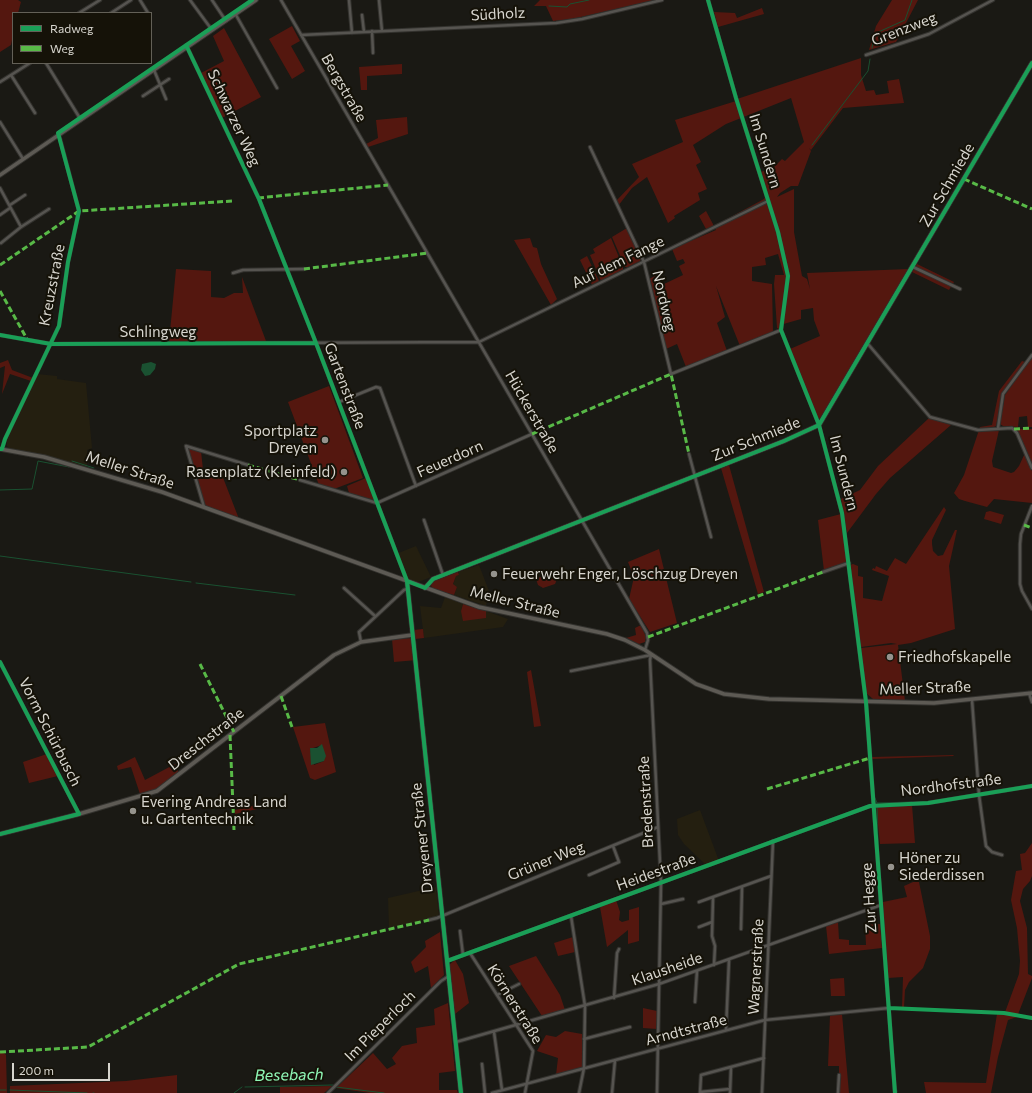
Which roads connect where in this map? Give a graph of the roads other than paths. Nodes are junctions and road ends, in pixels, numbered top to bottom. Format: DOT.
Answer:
graph roads {
  1 [pos="100,0"];
  2 [pos="131,0"];
  3 [pos="140,0"];
  4 [pos="190,0"];
  5 [pos="212,0"];
  6 [pos="256,0"];
  7 [pos="281,0"];
  8 [pos="349,0"];
  9 [pos="379,0"];
  10 [pos="662,0"];
  11 [pos="708,0"];
  12 [pos="993,0"];
  13 [pos="81,12"];
  14 [pos="113,12"];
  15 [pos="147,12"];
  16 [pos="236,15"];
  17 [pos="362,15"];
  18 [pos="226,21"];
  19 [pos="212,30"];
  20 [pos="382,31"];
  21 [pos="352,32"];
  22 [pos="364,32"];
  23 [pos="372,32"];
  24 [pos="301,35"];
  25 [pos="187,47"];
  26 [pos="373,53"];
  27 [pos="866,55"];
  28 [pos="1032,62"];
  29 [pos="28,64"];
  30 [pos="47,64"];
  31 [pos="154,70"];
  32 [pos="11,75"];
  33 [pos="169,79"];
  34 [pos="0,82"];
  35 [pos="160,84"];
  36 [pos="277,88"];
  37 [pos="143,96"];
  38 [pos="166,98"];
  39 [pos="35,113"];
  40 [pos="81,120"];
  41 [pos="0,122"];
  42 [pos="59,135"];
  43 [pos="590,147"];
  44 [pos="23,159"];
  45 [pos="0,175"];
  46 [pos="388,186"];
  47 [pos="0,188"];
  48 [pos="25,195"];
  49 [pos="259,199"];
  50 [pos="768,201"];
  51 [pos="10,207"];
  52 [pos="49,209"];
  53 [pos="0,215"];
  54 [pos="21,227"];
  55 [pos="1,243"];
  56 [pos="644,262"];
  57 [pos="913,267"];
  58 [pos="304,269"];
  59 [pos="287,270"];
  60 [pos="233,273"];
  61 [pos="960,289"];
  62 [pos="781,330"];
  63 [pos="0,335"];
  64 [pos="478,342"];
  65 [pos="316,343"];
  66 [pos="51,344"];
  67 [pos="868,344"];
  68 [pos="1032,355"];
  69 [pos="339,402"];
  70 [pos="819,425"];
  71 [pos="998,428"];
  72 [pos="532,434"];
  73 [pos="1,449"];
  74 [pos="689,454"];
  75 [pos="248,465"];
  76 [pos="1032,468"];
  77 [pos="694,476"];
  78 [pos="300,480"];
  79 [pos="416,486"];
  80 [pos="377,503"];
  81 [pos="1032,506"];
  82 [pos="204,508"];
  83 [pos="424,520"];
  84 [pos="582,521"];
  85 [pos="711,537"];
  86 [pos="849,563"];
  87 [pos="823,572"];
  88 [pos="443,575"];
  89 [pos="407,581"];
  90 [pos="344,588"];
  91 [pos="425,588"];
  92 [pos="407,589"];
  93 [pos="1032,609"];
  94 [pos="375,616"];
  95 [pos="412,635"];
  96 [pos="361,642"];
  97 [pos="645,650"];
  98 [pos="651,654"];
  99 [pos="0,663"];
  100 [pos="571,671"];
  101 [pos="1031,693"];
  102 [pos="972,700"];
  103 [pos="866,702"];
  104 [pos="1032,702"];
  105 [pos="1032,786"];
  106 [pos="979,795"];
  107 [pos="874,805"];
  108 [pos="79,814"];
  109 [pos="658,827"];
  110 [pos="0,834"];
  111 [pos="773,841"];
  112 [pos="613,846"];
  113 [pos="1002,855"];
  114 [pos="590,875"];
  115 [pos="771,876"];
  116 [pos="661,883"];
  117 [pos="742,887"];
  118 [pos="713,898"];
  119 [pos="683,900"];
  120 [pos="699,902"];
  121 [pos="661,904"];
  122 [pos="882,905"];
  123 [pos="442,916"];
  124 [pos="571,916"];
  125 [pos="429,920"];
  126 [pos="712,922"];
  127 [pos="699,927"];
  128 [pos="741,929"];
  129 [pos="460,931"];
  130 [pos="768,945"];
  131 [pos="619,949"];
  132 [pos="470,953"];
  133 [pos="463,955"];
  134 [pos="729,960"];
  135 [pos="447,961"];
  136 [pos="714,965"];
  137 [pos="697,971"];
  138 [pos="449,976"];
  139 [pos="519,984"];
  140 [pos="660,984"];
  141 [pos="497,996"];
  142 [pos="614,998"];
  143 [pos="695,1002"];
  144 [pos="585,1006"];
  145 [pos="889,1008"];
  146 [pos="765,1020"];
  147 [pos="516,1025"];
  148 [pos="630,1027"];
  149 [pos="726,1030"];
  150 [pos="494,1032"];
  151 [pos="584,1039"];
  152 [pos="456,1042"];
  153 [pos="658,1049"];
  154 [pos="764,1058"];
  155 [pos="615,1060"];
  156 [pos="482,1064"];
  157 [pos="731,1067"];
  158 [pos="584,1068"];
  159 [pos="839,1076"];
  160 [pos="527,1084"];
  161 [pos="730,1089"];
  162 [pos="502,1090"];
  163 [pos="328,1093"];
  164 [pos="461,1093"];
  165 [pos="485,1093"];
  166 [pos="492,1093"];
  167 [pos="525,1093"];
  168 [pos="579,1093"];
  169 [pos="612,1093"];
  170 [pos="657,1093"];
  171 [pos="700,1093"];
  172 [pos="730,1093"];
  173 [pos="762,1093"];
  174 [pos="838,1093"];
  175 [pos="895,1093"];
  1 -- 13 [label="street"];
  2 -- 14 [label="street"];
  3 -- 15 [label="street"];
  4 -- 19 [label="street"];
  5 -- 18 [label="street"];
  6 -- 16 [label="street"];
  7 -- 24 [label="street, Bergstraße"];
  8 -- 21 [label="street"];
  9 -- 20 [label="street"];
  10 -- 20 [label="street, Südholz"];
  11 -- 50 [label="street, Im Sundern"];
  12 -- 27 [label="street, Grenzweg"];
  16 -- 18 [label="street"];
  16 -- 36 [label="street"];
  17 -- 22 [label="street"];
  18 -- 19 [label="street"];
  19 -- 25 [label="street"];
  20 -- 23 [label="street, Südholz"];
  21 -- 22 [label="street, Südholz"];
  21 -- 24 [label="street, Südholz"];
  22 -- 23 [label="street, Südholz"];
  23 -- 26 [label="street"];
  24 -- 46 [label="street, Bergstraße"];
  25 -- 31 [label="street"];
  25 -- 49 [label="street, Schwarzer Weg"];
  28 -- 57 [label="street, Zur Schmiede"];
  29 -- 32 [label="street"];
  30 -- 40 [label="street"];
  31 -- 35 [label="street"];
  31 -- 40 [label="street"];
  32 -- 34 [label="street"];
  32 -- 39 [label="street"];
  33 -- 35 [label="street"];
  35 -- 37 [label="street"];
  35 -- 38 [label="street"];
  40 -- 42 [label="street"];
  41 -- 44 [label="street"];
  42 -- 44 [label="street"];
  42 -- 66 [label="street, Kreuzstraße"];
  43 -- 56 [label="street, Nordweg"];
  44 -- 45 [label="street"];
  46 -- 64 [label="street, Hückerstraße"];
  47 -- 51 [label="street"];
  48 -- 51 [label="street"];
  49 -- 59 [label="street, Gartenstraße"];
  50 -- 56 [label="street, Auf dem Fange"];
  50 -- 62 [label="street, Im Sundern"];
  51 -- 53 [label="street"];
  51 -- 54 [label="street"];
  52 -- 54 [label="street"];
  54 -- 55 [label="street"];
  56 -- 62 [label="street, Nordweg"];
  56 -- 64 [label="street, Auf dem Fange"];
  57 -- 61 [label="street"];
  57 -- 67 [label="street, Zur Schmiede"];
  58 -- 59 [label="street"];
  59 -- 60 [label="street"];
  59 -- 65 [label="street, Gartenstraße"];
  62 -- 70 [label="street, Im Sundern"];
  63 -- 66 [label="street, Schlingweg"];
  64 -- 65 [label="street, Schlingweg"];
  64 -- 72 [label="street, Hückerstraße"];
  65 -- 66 [label="street, Schlingweg"];
  65 -- 69 [label="street, Gartenstraße"];
  66 -- 73 [label="street, Kreuzstraße"];
  67 -- 70 [label="street, Zur Schmiede"];
  67 -- 71 [label="street"];
  68 -- 71 [label="street"];
  69 -- 79 [label="street"];
  69 -- 80 [label="street, Gartenstraße"];
  70 -- 77 [label="street, Zur Schmiede"];
  70 -- 86 [label="street, Im Sundern"];
  71 -- 76 [label="street"];
  72 -- 79 [label="street, Feuerdorn"];
  72 -- 84 [label="street, Hückerstraße"];
  73 -- 82 [label="street, Meller Straße"];
  74 -- 77 [label="street"];
  75 -- 82 [label="street"];
  77 -- 84 [label="street, Zur Schmiede"];
  77 -- 85 [label="street"];
  78 -- 80 [label="street"];
  79 -- 80 [label="street, Feuerdorn"];
  80 -- 89 [label="street, Gartenstraße"];
  81 -- 93 [label="street"];
  82 -- 89 [label="street, Meller Straße"];
  83 -- 88 [label="street"];
  84 -- 88 [label="street, Zur Schmiede"];
  84 -- 97 [label="street, Hückerstraße"];
  86 -- 87 [label="street"];
  86 -- 103 [label="street, Im Sundern"];
  88 -- 91 [label="street, Zur Schmiede"];
  89 -- 91 [label="street, Meller Straße"];
  89 -- 92 [label="street, Dreyener Straße"];
  90 -- 94 [label="street"];
  91 -- 97 [label="street, Meller Straße"];
  92 -- 94 [label="street"];
  92 -- 95 [label="street, Dreyener Straße"];
  94 -- 96 [label="street"];
  95 -- 96 [label="street, Dreschstraße"];
  95 -- 123 [label="street, Dreyener Straße"];
  96 -- 108 [label="street, Dreschstraße"];
  97 -- 98 [label="street, Meller Straße"];
  98 -- 100 [label="street"];
  98 -- 103 [label="street, Meller Straße"];
  98 -- 109 [label="street, Bredenstraße"];
  99 -- 108 [label="street, Vorm Schürbusch"];
  101 -- 102 [label="street, Meller Straße"];
  101 -- 104 [label="street"];
  102 -- 103 [label="street, Meller Straße"];
  102 -- 106 [label="street"];
  103 -- 107 [label="street, Zur Hegge"];
  105 -- 106 [label="street, Nordhofstraße"];
  106 -- 107 [label="street, Nordhofstraße"];
  106 -- 113 [label="street, Nordhofstraße"];
  107 -- 111 [label="street, Heidestraße"];
  107 -- 122 [label="street, Zur Hegge"];
  108 -- 110 [label="street, Dreschstraße"];
  109 -- 112 [label="street, Grüner Weg"];
  109 -- 116 [label="street, Bredenstraße"];
  111 -- 115 [label="street, Wagnerstraße"];
  111 -- 116 [label="street, Heidestraße"];
  112 -- 114 [label="street"];
  112 -- 123 [label="street, Grüner Weg"];
  115 -- 117 [label="street"];
  115 -- 130 [label="street, Wagnerstraße"];
  116 -- 121 [label="street, Bredenstraße"];
  116 -- 124 [label="street, Heidestraße"];
  117 -- 118 [label="street"];
  117 -- 128 [label="street"];
  118 -- 120 [label="street"];
  118 -- 126 [label="street"];
  119 -- 121 [label="street"];
  121 -- 140 [label="street, Bredenstraße"];
  122 -- 130 [label="street, Klausheide"];
  122 -- 145 [label="street, Zur Hegge"];
  123 -- 125 [label="street, Grüner Weg"];
  123 -- 135 [label="street, Dreyener Straße"];
  124 -- 132 [label="street, Heidestraße"];
  124 -- 144 [label="street"];
  126 -- 127 [label="street"];
  126 -- 136 [label="street"];
  129 -- 133 [label="street"];
  130 -- 134 [label="street, Klausheide"];
  130 -- 146 [label="street, Wagnerstraße"];
  131 -- 142 [label="street"];
  132 -- 133 [label="street, Heidestraße"];
  132 -- 141 [label="street, Körnerstraße"];
  133 -- 135 [label="street, Heidestraße"];
  134 -- 136 [label="street, Klausheide"];
  134 -- 149 [label="street"];
  135 -- 138 [label="street, Dreyener Straße"];
  136 -- 137 [label="street, Klausheide"];
  137 -- 140 [label="street, Klausheide"];
  137 -- 143 [label="street"];
  138 -- 152 [label="street, Dreyener Straße"];
  138 -- 163 [label="street, Im Pieperloch"];
  139 -- 141 [label="street"];
  140 -- 142 [label="street, Klausheide"];
  140 -- 153 [label="street, Bredenstraße"];
  141 -- 147 [label="street, Körnerstraße"];
  142 -- 144 [label="street, Klausheide"];
  144 -- 147 [label="street, Klausheide"];
  144 -- 151 [label="street"];
  145 -- 146 [label="street, Arndtstraße"];
  145 -- 175 [label="street, Zur Hegge"];
  146 -- 149 [label="street, Arndtstraße"];
  146 -- 154 [label="street, Wagnerstraße"];
  147 -- 150 [label="street, Klausheide"];
  147 -- 160 [label="street, Körnerstraße"];
  148 -- 151 [label="street"];
  149 -- 153 [label="street, Arndtstraße"];
  150 -- 152 [label="street, Klausheide"];
  150 -- 162 [label="street"];
  151 -- 158 [label="street"];
  152 -- 164 [label="street, Dreyener Straße"];
  153 -- 155 [label="street, Arndtstraße"];
  153 -- 170 [label="street, Bredenstraße"];
  154 -- 157 [label="street"];
  154 -- 173 [label="street, Wagnerstraße"];
  155 -- 158 [label="street, Arndtstraße"];
  155 -- 169 [label="street"];
  156 -- 165 [label="street"];
  157 -- 161 [label="street"];
  157 -- 171 [label="street"];
  158 -- 160 [label="street, Arndtstraße"];
  158 -- 168 [label="street"];
  159 -- 174 [label="street"];
  160 -- 162 [label="street, Arndtstraße"];
  160 -- 167 [label="street, Körnerstraße"];
  161 -- 171 [label="street"];
  161 -- 172 [label="street"];
  162 -- 166 [label="street, Arndtstraße"];
}
